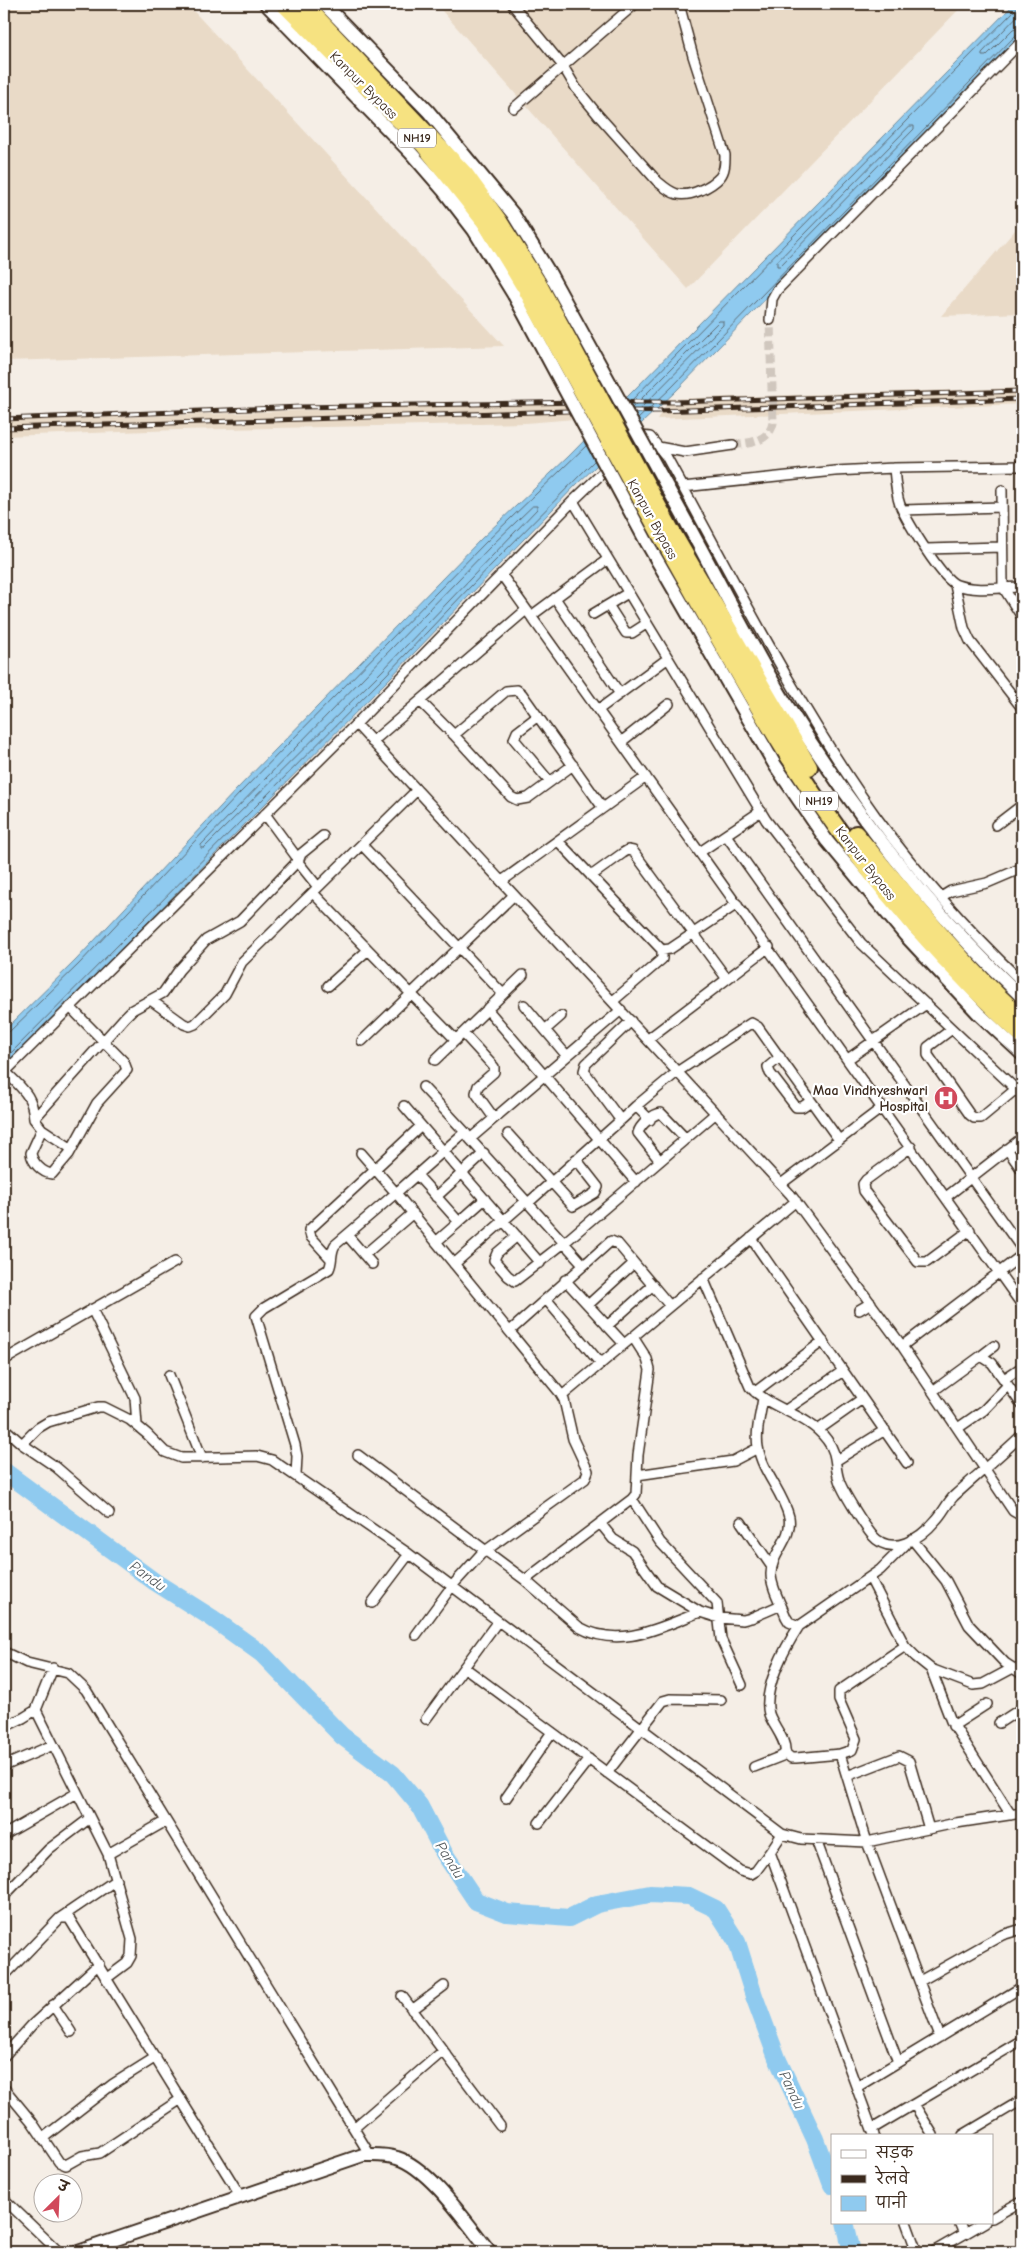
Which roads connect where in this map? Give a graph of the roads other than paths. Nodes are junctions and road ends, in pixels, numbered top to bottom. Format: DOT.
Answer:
graph roads {
  1 [pos="266,4"];
  2 [pos="284,4"];
  3 [pos="304,4"];
  4 [pos="324,4"];
  5 [pos="512,4"];
  6 [pos="635,4"];
  7 [pos="679,4"];
  8 [pos="1022,41"];
  9 [pos="563,66"];
  10 [pos="514,108"];
  11 [pos="532,286"];
  12 [pos="770,320"];
  13 [pos="733,445"];
  14 [pos="658,447"];
  15 [pos="1022,466"];
  16 [pos="894,468"];
  17 [pos="683,487"];
  18 [pos="1002,490"];
  19 [pos="573,501"];
  20 [pos="1002,508"];
  21 [pos="902,510"];
  22 [pos="1002,547"];
  23 [pos="926,549"];
  24 [pos="608,559"];
  25 [pos="501,574"];
  26 [pos="955,585"];
  27 [pos="1003,587"];
  28 [pos="1022,587"];
  29 [pos="628,592"];
  30 [pos="555,598"];
  31 [pos="608,605"];
  32 [pos="529,613"];
  33 [pos="593,614"];
  34 [pos="1022,617"];
  35 [pos="646,624"];
  36 [pos="667,659"];
  37 [pos="620,694"];
  38 [pos="420,701"];
  39 [pos="669,704"];
  40 [pos="1022,708"];
  41 [pos="598,710"];
  42 [pos="538,716"];
  43 [pos="356,724"];
  44 [pos="454,735"];
  45 [pos="372,742"];
  46 [pos="621,742"];
  47 [pos="573,765"];
  48 [pos="646,777"];
  49 [pos="550,782"];
  50 [pos="417,790"];
  51 [pos="1022,805"];
  52 [pos="603,808"];
  53 [pos="761,811"];
  54 [pos="265,814"];
  55 [pos="996,825"];
  56 [pos="726,835"];
  57 [pos="323,836"];
  58 [pos="558,841"];
  59 [pos="362,845"];
  60 [pos="700,852"];
  61 [pos="1022,868"];
  62 [pos="591,876"];
  63 [pos="502,882"];
  64 [pos="316,890"];
  65 [pos="514,894"];
  66 [pos="941,897"];
  67 [pos="737,904"];
  68 [pos="693,933"];
  69 [pos="769,947"];
  70 [pos="459,948"];
  71 [pos="368,950"];
  72 [pos="662,950"];
  73 [pos="523,975"];
  74 [pos="727,979"];
  75 [pos="1022,982"];
  76 [pos="328,986"];
  77 [pos="411,994"];
  78 [pos="503,994"];
  79 [pos="1022,997"];
  80 [pos="152,1001"];
  81 [pos="613,1001"];
  82 [pos="926,1004"];
  83 [pos="524,1005"];
  84 [pos="70,1007"];
  85 [pos="488,1009"];
  86 [pos="621,1010"];
  87 [pos="561,1016"];
  88 [pos="1022,1018"];
  89 [pos="632,1022"];
  90 [pos="952,1029"];
  91 [pos="545,1030"];
  92 [pos="463,1033"];
  93 [pos="1022,1036"];
  94 [pos="648,1039"];
  95 [pos="102,1040"];
  96 [pos="456,1040"];
  97 [pos="362,1041"];
  98 [pos="872,1041"];
  99 [pos="1022,1054"];
  100 [pos="567,1056"];
  101 [pos="780,1057"];
  102 [pos="848,1059"];
  103 [pos="435,1060"];
  104 [pos="5,1072"];
  105 [pos="677,1072"];
  106 [pos="544,1075"];
  107 [pos="423,1087"];
  108 [pos="1019,1092"];
  109 [pos="811,1100"];
  110 [pos="404,1106"];
  111 [pos="636,1106"];
  112 [pos="883,1107"];
  113 [pos="716,1113"];
  114 [pos="494,1118"];
  115 [pos="34,1119"];
  116 [pos="622,1119"];
  117 [pos="650,1120"];
  118 [pos="421,1126"];
  119 [pos="42,1129"];
  120 [pos="508,1134"];
  121 [pos="468,1136"];
  122 [pos="598,1138"];
  123 [pos="1022,1138"];
  124 [pos="686,1139"];
  125 [pos="839,1140"];
  126 [pos="911,1147"];
  127 [pos="72,1148"];
  128 [pos="1007,1150"];
  129 [pos="443,1152"];
  130 [pos="361,1153"];
  131 [pos="484,1154"];
  132 [pos="576,1159"];
  133 [pos="660,1161"];
  134 [pos="375,1169"];
  135 [pos="1022,1170"];
  136 [pos="462,1173"];
  137 [pos="417,1175"];
  138 [pos="972,1177"];
  139 [pos="551,1182"];
  140 [pos="636,1182"];
  141 [pos="781,1184"];
  142 [pos="396,1193"];
  143 [pos="436,1197"];
  144 [pos="946,1197"];
  145 [pos="485,1199"];
  146 [pos="796,1201"];
  147 [pos="527,1202"];
  148 [pos="413,1213"];
  149 [pos="504,1221"];
  150 [pos="459,1222"];
  151 [pos="970,1230"];
  152 [pos="347,1235"];
  153 [pos="517,1236"];
  154 [pos="751,1238"];
  155 [pos="436,1242"];
  156 [pos="564,1243"];
  157 [pos="1022,1249"];
  158 [pos="364,1255"];
  159 [pos="331,1259"];
  160 [pos="175,1262"];
  161 [pos="540,1262"];
  162 [pos="634,1263"];
  163 [pos="372,1264"];
  164 [pos="454,1264"];
  165 [pos="583,1264"];
  166 [pos="1000,1273"];
  167 [pos="703,1278"];
  168 [pos="565,1280"];
  169 [pos="653,1285"];
  170 [pos="546,1298"];
  171 [pos="871,1303"];
  172 [pos="1022,1304"];
  173 [pos="588,1305"];
  174 [pos="670,1306"];
  175 [pos="92,1309"];
  176 [pos="859,1310"];
  177 [pos="607,1326"];
  178 [pos="510,1331"];
  179 [pos="633,1337"];
  180 [pos="822,1341"];
  181 [pos="624,1344"];
  182 [pos="902,1346"];
  183 [pos="994,1346"];
  184 [pos="981,1356"];
  185 [pos="4,1360"];
  186 [pos="600,1364"];
  187 [pos="1022,1367"];
  188 [pos="843,1371"];
  189 [pos="169,1375"];
  190 [pos="1006,1382"];
  191 [pos="933,1391"];
  192 [pos="755,1392"];
  193 [pos="562,1396"];
  194 [pos="763,1398"];
  195 [pos="862,1399"];
  196 [pos="1022,1405"];
  197 [pos="786,1410"];
  198 [pos="137,1425"];
  199 [pos="4,1428"];
  200 [pos="958,1428"];
  201 [pos="818,1430"];
  202 [pos="884,1430"];
  203 [pos="1022,1435"];
  204 [pos="22,1444"];
  205 [pos="758,1448"];
  206 [pos="358,1455"];
  207 [pos="202,1458"];
  208 [pos="837,1460"];
  209 [pos="907,1463"];
  210 [pos="986,1470"];
  211 [pos="637,1474"];
  212 [pos="296,1475"];
  213 [pos="632,1499"];
  214 [pos="109,1513"];
  215 [pos="1022,1516"];
  216 [pos="740,1522"];
  217 [pos="600,1523"];
  218 [pos="909,1542"];
  219 [pos="486,1550"];
  220 [pos="409,1554"];
  221 [pos="772,1567"];
  222 [pos="870,1578"];
  223 [pos="525,1580"];
  224 [pos="452,1586"];
  225 [pos="372,1602"];
  226 [pos="781,1605"];
  227 [pos="700,1612"];
  228 [pos="719,1618"];
  229 [pos="498,1621"];
  230 [pos="799,1626"];
  231 [pos="416,1635"];
  232 [pos="905,1646"];
  233 [pos="4,1652"];
  234 [pos="464,1666"];
  235 [pos="54,1668"];
  236 [pos="1013,1668"];
  237 [pos="931,1669"];
  238 [pos="1022,1674"];
  239 [pos="742,1685"];
  240 [pos="721,1700"];
  241 [pos="987,1704"];
  242 [pos="1022,1708"];
  243 [pos="36,1710"];
  244 [pos="426,1719"];
  245 [pos="999,1723"];
  246 [pos="953,1726"];
  247 [pos="4,1727"];
  248 [pos="641,1728"];
  249 [pos="552,1732"];
  250 [pos="53,1745"];
  251 [pos="785,1754"];
  252 [pos="840,1754"];
  253 [pos="589,1759"];
  254 [pos="4,1766"];
  255 [pos="754,1767"];
  256 [pos="607,1773"];
  257 [pos="847,1776"];
  258 [pos="77,1793"];
  259 [pos="506,1798"];
  260 [pos="1022,1813"];
  261 [pos="1011,1815"];
  262 [pos="90,1818"];
  263 [pos="166,1821"];
  264 [pos="539,1823"];
  265 [pos="929,1829"];
  266 [pos="4,1834"];
  267 [pos="782,1834"];
  268 [pos="816,1840"];
  269 [pos="867,1842"];
  270 [pos="770,1852"];
  271 [pos="108,1854"];
  272 [pos="116,1880"];
  273 [pos="4,1896"];
  274 [pos="60,1918"];
  275 [pos="1022,1929"];
  276 [pos="99,1964"];
  277 [pos="4,1976"];
  278 [pos="107,1978"];
  279 [pos="920,1982"];
  280 [pos="444,1986"];
  281 [pos="1022,1987"];
  282 [pos="402,1996"];
  283 [pos="53,2005"];
  284 [pos="412,2010"];
  285 [pos="71,2032"];
  286 [pos="940,2037"];
  287 [pos="1022,2040"];
  288 [pos="443,2051"];
  289 [pos="4,2056"];
  290 [pos="156,2057"];
  291 [pos="898,2062"];
  292 [pos="857,2087"];
  293 [pos="4,2088"];
  294 [pos="181,2098"];
  295 [pos="1021,2103"];
  296 [pos="914,2104"];
  297 [pos="500,2126"];
  298 [pos="354,2128"];
  299 [pos="873,2132"];
  300 [pos="932,2134"];
  301 [pos="965,2134"];
  302 [pos="43,2138"];
  303 [pos="370,2155"];
  304 [pos="241,2197"];
  305 [pos="4,2198"];
  306 [pos="1022,2201"];
  307 [pos="994,2217"];
  308 [pos="907,2224"];
  309 [pos="960,2224"];
  310 [pos="982,2224"];
  311 [pos="964,2234"];
  312 [pos="59,2252"];
  313 [pos="78,2252"];
  314 [pos="490,2252"];
  315 [pos="918,2252"];
  316 [pos="933,2252"];
  1 -- 11 [label="main road"];
  2 -- 11 [label="highway, Kanpur Bypass / NH19"];
  3 -- 11 [label="highway, Kanpur Bypass / NH19"];
  4 -- 11 [label="main road"];
  5 -- 9 [label="street"];
  6 -- 9 [label="street"];
  7 -- 9 [label="street"];
  8 -- 12 [label="street"];
  9 -- 10 [label="street"];
  11 -- 79 [label="main road, bridge"];
  11 -- 88 [label="highway, Kanpur Bypass / NH19, bridge"];
  11 -- 93 [label="highway, Kanpur Bypass / NH19, bridge"];
  11 -- 99 [label="main road, bridge"];
  13 -- 14 [label="street"];
  14 -- 17 [label="street"];
  14 -- 19 [label="street"];
  15 -- 16 [label="street"];
  16 -- 17 [label="street"];
  16 -- 21 [label="street"];
  17 -- 66 [label="street"];
  18 -- 20 [label="street"];
  19 -- 24 [label="street"];
  19 -- 25 [label="street"];
  20 -- 21 [label="street"];
  20 -- 22 [label="street"];
  21 -- 23 [label="street"];
  22 -- 23 [label="street"];
  22 -- 27 [label="street"];
  23 -- 26 [label="street"];
  24 -- 29 [label="street"];
  24 -- 30 [label="street"];
  25 -- 32 [label="street"];
  25 -- 43 [label="street"];
  26 -- 27 [label="street"];
  26 -- 40 [label="street"];
  27 -- 28 [label="street"];
  27 -- 34 [label="street"];
  29 -- 31 [label="street"];
  29 -- 35 [label="street"];
  30 -- 32 [label="street"];
  30 -- 37 [label="street"];
  31 -- 33 [label="street"];
  31 -- 35 [label="street"];
  32 -- 38 [label="street"];
  32 -- 41 [label="street"];
  35 -- 36 [label="street"];
  36 -- 37 [label="street"];
  36 -- 53 [label="street"];
  37 -- 41 [label="street"];
  38 -- 44 [label="street"];
  38 -- 45 [label="street"];
  39 -- 46 [label="street"];
  41 -- 46 [label="street"];
  42 -- 44 [label="street"];
  42 -- 47 [label="street"];
  42 -- 49 [label="street"];
  43 -- 45 [label="street"];
  43 -- 54 [label="street"];
  44 -- 49 [label="street"];
  45 -- 50 [label="street"];
  46 -- 48 [label="street"];
  47 -- 49 [label="street"];
  47 -- 52 [label="street"];
  48 -- 52 [label="street"];
  48 -- 60 [label="street"];
  50 -- 59 [label="street"];
  50 -- 63 [label="street"];
  51 -- 55 [label="street"];
  52 -- 58 [label="street"];
  53 -- 56 [label="street"];
  53 -- 82 [label="street"];
  54 -- 80 [label="street"];
  54 -- 84 [label="street"];
  56 -- 60 [label="street"];
  56 -- 98 [label="street"];
  57 -- 64 [label="street"];
  58 -- 62 [label="street"];
  58 -- 63 [label="street"];
  59 -- 64 [label="street"];
  59 -- 70 [label="street"];
  60 -- 67 [label="street"];
  61 -- 66 [label="street"];
  62 -- 68 [label="street"];
  62 -- 72 [label="street"];
  63 -- 65 [label="street"];
  64 -- 71 [label="street"];
  64 -- 80 [label="street"];
  65 -- 70 [label="street"];
  65 -- 81 [label="street"];
  66 -- 75 [label="street"];
  67 -- 68 [label="street"];
  67 -- 69 [label="street"];
  68 -- 72 [label="street"];
  68 -- 74 [label="street"];
  69 -- 74 [label="street"];
  69 -- 102 [label="street"];
  70 -- 77 [label="street"];
  70 -- 78 [label="street"];
  71 -- 76 [label="street"];
  71 -- 77 [label="street"];
  72 -- 81 [label="street"];
  73 -- 78 [label="street"];
  74 -- 94 [label="street"];
  77 -- 96 [label="street"];
  77 -- 97 [label="street"];
  78 -- 85 [label="street"];
  80 -- 95 [label="street"];
  81 -- 86 [label="street"];
  82 -- 90 [label="street"];
  82 -- 98 [label="street"];
  83 -- 91 [label="street"];
  84 -- 95 [label="street"];
  84 -- 104 [label="street"];
  85 -- 92 [label="street"];
  85 -- 106 [label="street"];
  86 -- 89 [label="street"];
  86 -- 100 [label="street"];
  87 -- 91 [label="street"];
  89 -- 94 [label="street"];
  89 -- 116 [label="street"];
  90 -- 108 [label="street"];
  90 -- 108 [label="street"];
  91 -- 100 [label="street"];
  92 -- 96 [label="street"];
  92 -- 114 [label="street"];
  94 -- 105 [label="street"];
  95 -- 115 [label="street"];
  95 -- 127 [label="street"];
  96 -- 103 [label="street"];
  98 -- 102 [label="street"];
  98 -- 138 [label="street"];
  100 -- 106 [label="street"];
  101 -- 105 [label="street"];
  101 -- 109 [label="street"];
  101 -- 109 [label="street"];
  102 -- 112 [label="street"];
  104 -- 115 [label="street"];
  105 -- 111 [label="street"];
  105 -- 113 [label="street"];
  106 -- 114 [label="street"];
  106 -- 122 [label="street"];
  107 -- 121 [label="street"];
  109 -- 125 [label="street"];
  110 -- 118 [label="street"];
  111 -- 116 [label="street"];
  111 -- 117 [label="street"];
  112 -- 125 [label="street"];
  112 -- 126 [label="street"];
  113 -- 124 [label="street"];
  113 -- 141 [label="street"];
  114 -- 121 [label="street"];
  115 -- 119 [label="street"];
  116 -- 122 [label="street"];
  117 -- 124 [label="street"];
  117 -- 133 [label="street"];
  118 -- 129 [label="street"];
  118 -- 134 [label="street"];
  119 -- 127 [label="street"];
  119 -- 127 [label="street"];
  120 -- 139 [label="street"];
  121 -- 129 [label="street"];
  121 -- 131 [label="street"];
  122 -- 132 [label="street"];
  122 -- 140 [label="street"];
  123 -- 128 [label="street"];
  124 -- 133 [label="street"];
  125 -- 141 [label="street"];
  126 -- 144 [label="street"];
  126 -- 151 [label="street"];
  128 -- 135 [label="street"];
  128 -- 138 [label="street"];
  129 -- 136 [label="street"];
  129 -- 137 [label="street"];
  130 -- 134 [label="street"];
  131 -- 136 [label="street"];
  131 -- 147 [label="street"];
  132 -- 139 [label="street"];
  132 -- 139 [label="street"];
  133 -- 140 [label="street"];
  134 -- 142 [label="street"];
  134 -- 159 [label="street"];
  136 -- 143 [label="street"];
  136 -- 145 [label="street"];
  137 -- 142 [label="street"];
  137 -- 143 [label="street"];
  138 -- 144 [label="street"];
  138 -- 157 [label="street"];
  139 -- 147 [label="street"];
  140 -- 156 [label="street"];
  141 -- 146 [label="street"];
  142 -- 148 [label="street"];
  142 -- 152 [label="street"];
  143 -- 150 [label="street"];
  144 -- 151 [label="street"];
  145 -- 149 [label="street"];
  145 -- 150 [label="street"];
  146 -- 154 [label="street"];
  146 -- 171 [label="street"];
  147 -- 149 [label="street"];
  147 -- 156 [label="street"];
  148 -- 155 [label="street"];
  148 -- 158 [label="street"];
  149 -- 153 [label="street"];
  149 -- 164 [label="street"];
  150 -- 155 [label="street"];
  151 -- 166 [label="street"];
  152 -- 158 [label="street"];
  152 -- 159 [label="street"];
  153 -- 161 [label="street"];
  153 -- 161 [label="street"];
  154 -- 167 [label="street"];
  154 -- 180 [label="street"];
  155 -- 164 [label="street"];
  156 -- 161 [label="street"];
  156 -- 165 [label="street"];
  157 -- 166 [label="street"];
  158 -- 163 [label="street"];
  159 -- 212 [label="street"];
  160 -- 175 [label="street"];
  162 -- 165 [label="street"];
  162 -- 169 [label="street"];
  162 -- 173 [label="street"];
  164 -- 178 [label="street"];
  165 -- 168 [label="street"];
  166 -- 172 [label="street"];
  166 -- 182 [label="street"];
  167 -- 174 [label="street"];
  167 -- 192 [label="street"];
  168 -- 170 [label="street"];
  168 -- 173 [label="street"];
  169 -- 174 [label="street"];
  169 -- 177 [label="street"];
  170 -- 178 [label="street"];
  170 -- 186 [label="street"];
  171 -- 176 [label="street"];
  171 -- 182 [label="street"];
  173 -- 177 [label="street"];
  174 -- 179 [label="street"];
  175 -- 185 [label="street"];
  175 -- 198 [label="street"];
  177 -- 181 [label="street"];
  178 -- 193 [label="street"];
  179 -- 181 [label="street"];
  179 -- 211 [label="street"];
  180 -- 188 [label="street"];
  180 -- 192 [label="street"];
  181 -- 186 [label="street"];
  182 -- 191 [label="street"];
  183 -- 184 [label="street"];
  184 -- 190 [label="street"];
  184 -- 191 [label="street"];
  186 -- 193 [label="street"];
  187 -- 190 [label="street"];
  188 -- 195 [label="street"];
  188 -- 197 [label="street"];
  189 -- 207 [label="street"];
  190 -- 196 [label="street"];
  190 -- 200 [label="street"];
  191 -- 200 [label="street"];
  192 -- 194 [label="street"];
  193 -- 219 [label="street"];
  194 -- 197 [label="street"];
  194 -- 205 [label="street"];
  195 -- 201 [label="street"];
  195 -- 202 [label="street"];
  197 -- 201 [label="street"];
  198 -- 204 [label="street"];
  198 -- 207 [label="street"];
  199 -- 204 [label="street"];
  200 -- 210 [label="street"];
  201 -- 208 [label="street"];
  202 -- 208 [label="street"];
  202 -- 209 [label="street"];
  203 -- 210 [label="street"];
  204 -- 214 [label="street"];
  205 -- 211 [label="street"];
  205 -- 221 [label="street"];
  206 -- 219 [label="street"];
  207 -- 212 [label="street"];
  208 -- 218 [label="street"];
  210 -- 215 [label="street"];
  210 -- 218 [label="street"];
  211 -- 213 [label="street"];
  212 -- 220 [label="street"];
  213 -- 217 [label="street"];
  213 -- 228 [label="street"];
  216 -- 221 [label="street"];
  217 -- 223 [label="street"];
  217 -- 227 [label="street"];
  218 -- 222 [label="street"];
  218 -- 236 [label="street"];
  219 -- 223 [label="street"];
  219 -- 224 [label="street"];
  220 -- 224 [label="street"];
  220 -- 225 [label="street"];
  221 -- 226 [label="street"];
  222 -- 230 [label="street"];
  222 -- 232 [label="street"];
  223 -- 227 [label="street"];
  224 -- 229 [label="street"];
  224 -- 231 [label="street"];
  226 -- 228 [label="street"];
  226 -- 230 [label="street"];
  227 -- 228 [label="street"];
  228 -- 239 [label="street"];
  229 -- 234 [label="street"];
  229 -- 248 [label="street"];
  230 -- 251 [label="street"];
  232 -- 237 [label="street"];
  232 -- 252 [label="street"];
  233 -- 235 [label="street"];
  234 -- 244 [label="street"];
  234 -- 249 [label="street"];
  235 -- 243 [label="street"];
  235 -- 263 [label="street"];
  236 -- 237 [label="street"];
  236 -- 238 [label="street"];
  237 -- 246 [label="street"];
  240 -- 248 [label="street"];
  241 -- 246 [label="street"];
  242 -- 245 [label="street"];
  243 -- 247 [label="street"];
  243 -- 250 [label="street"];
  246 -- 261 [label="street"];
  248 -- 256 [label="street"];
  248 -- 267 [label="street"];
  249 -- 253 [label="street"];
  249 -- 259 [label="street"];
  250 -- 254 [label="street"];
  250 -- 258 [label="street"];
  251 -- 252 [label="street"];
  251 -- 255 [label="street"];
  252 -- 257 [label="street"];
  253 -- 256 [label="street"];
  253 -- 264 [label="street"];
  256 -- 270 [label="street"];
  257 -- 265 [label="street"];
  257 -- 269 [label="street"];
  258 -- 262 [label="street"];
  258 -- 266 [label="street"];
  260 -- 261 [label="street"];
  261 -- 265 [label="street"];
  262 -- 271 [label="street"];
  262 -- 273 [label="street"];
  263 -- 271 [label="street"];
  263 -- 298 [label="street"];
  265 -- 269 [label="street"];
  267 -- 268 [label="street"];
  267 -- 270 [label="street"];
  268 -- 269 [label="street"];
  268 -- 291 [label="street"];
  269 -- 279 [label="street"];
  270 -- 292 [label="street"];
  271 -- 272 [label="street"];
  272 -- 274 [label="street"];
  272 -- 278 [label="street"];
  274 -- 276 [label="street"];
  274 -- 277 [label="street"];
  275 -- 279 [label="street"];
  276 -- 278 [label="street"];
  276 -- 283 [label="street"];
  278 -- 290 [label="street"];
  279 -- 286 [label="street"];
  280 -- 284 [label="street"];
  281 -- 286 [label="street"];
  282 -- 284 [label="street"];
  283 -- 285 [label="street"];
  283 -- 289 [label="street"];
  284 -- 288 [label="street"];
  286 -- 291 [label="street"];
  287 -- 296 [label="street"];
  288 -- 297 [label="street"];
  288 -- 298 [label="street"];
  290 -- 294 [label="street"];
  290 -- 302 [label="street"];
  291 -- 292 [label="street"];
  292 -- 299 [label="street"];
  293 -- 302 [label="street"];
  294 -- 302 [label="street"];
  294 -- 304 [label="street"];
  295 -- 301 [label="street"];
  296 -- 299 [label="street"];
  296 -- 300 [label="street"];
  298 -- 303 [label="street"];
  303 -- 304 [label="main road"];
  303 -- 314 [label="main road"];
  304 -- 313 [label="main road"];
  305 -- 312 [label="street"];
  306 -- 307 [label="street"];
  308 -- 315 [label="street"];
  309 -- 311 [label="street"];
  310 -- 311 [label="street"];
  311 -- 316 [label="street"];
}
